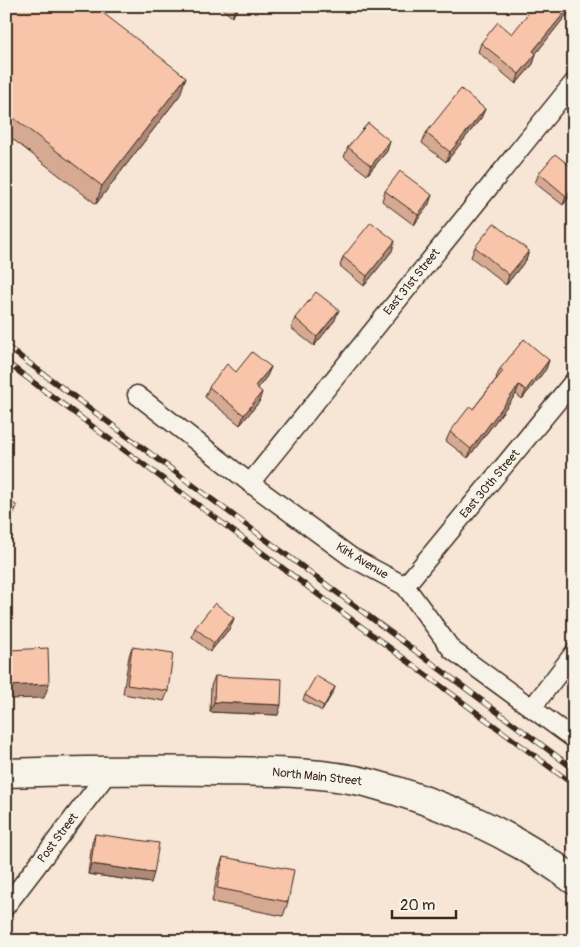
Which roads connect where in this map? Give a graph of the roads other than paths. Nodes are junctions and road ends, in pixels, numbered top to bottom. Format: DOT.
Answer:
graph roads {
  1 [pos="574,82"];
  2 [pos="574,381"];
  3 [pos="137,395"];
  4 [pos="250,483"];
  5 [pos="405,586"];
  6 [pos="574,652"];
  7 [pos="532,708"];
  8 [pos="574,739"];
  9 [pos="110,770"];
  10 [pos="6,773"];
  11 [pos="574,880"];
  12 [pos="6,906"];
  1 -- 4 [label="street, East 31st Street"];
  2 -- 5 [label="street, East 30th Street"];
  3 -- 4 [label="street, Kirk Avenue"];
  4 -- 5 [label="street, Kirk Avenue"];
  5 -- 7 [label="street, Kirk Avenue"];
  6 -- 7 [label="street"];
  7 -- 8 [label="street, Kirk Avenue"];
  9 -- 10 [label="main road, North Main Street"];
  9 -- 11 [label="main road, North Main Street"];
  9 -- 12 [label="street, Post Street"];
}
